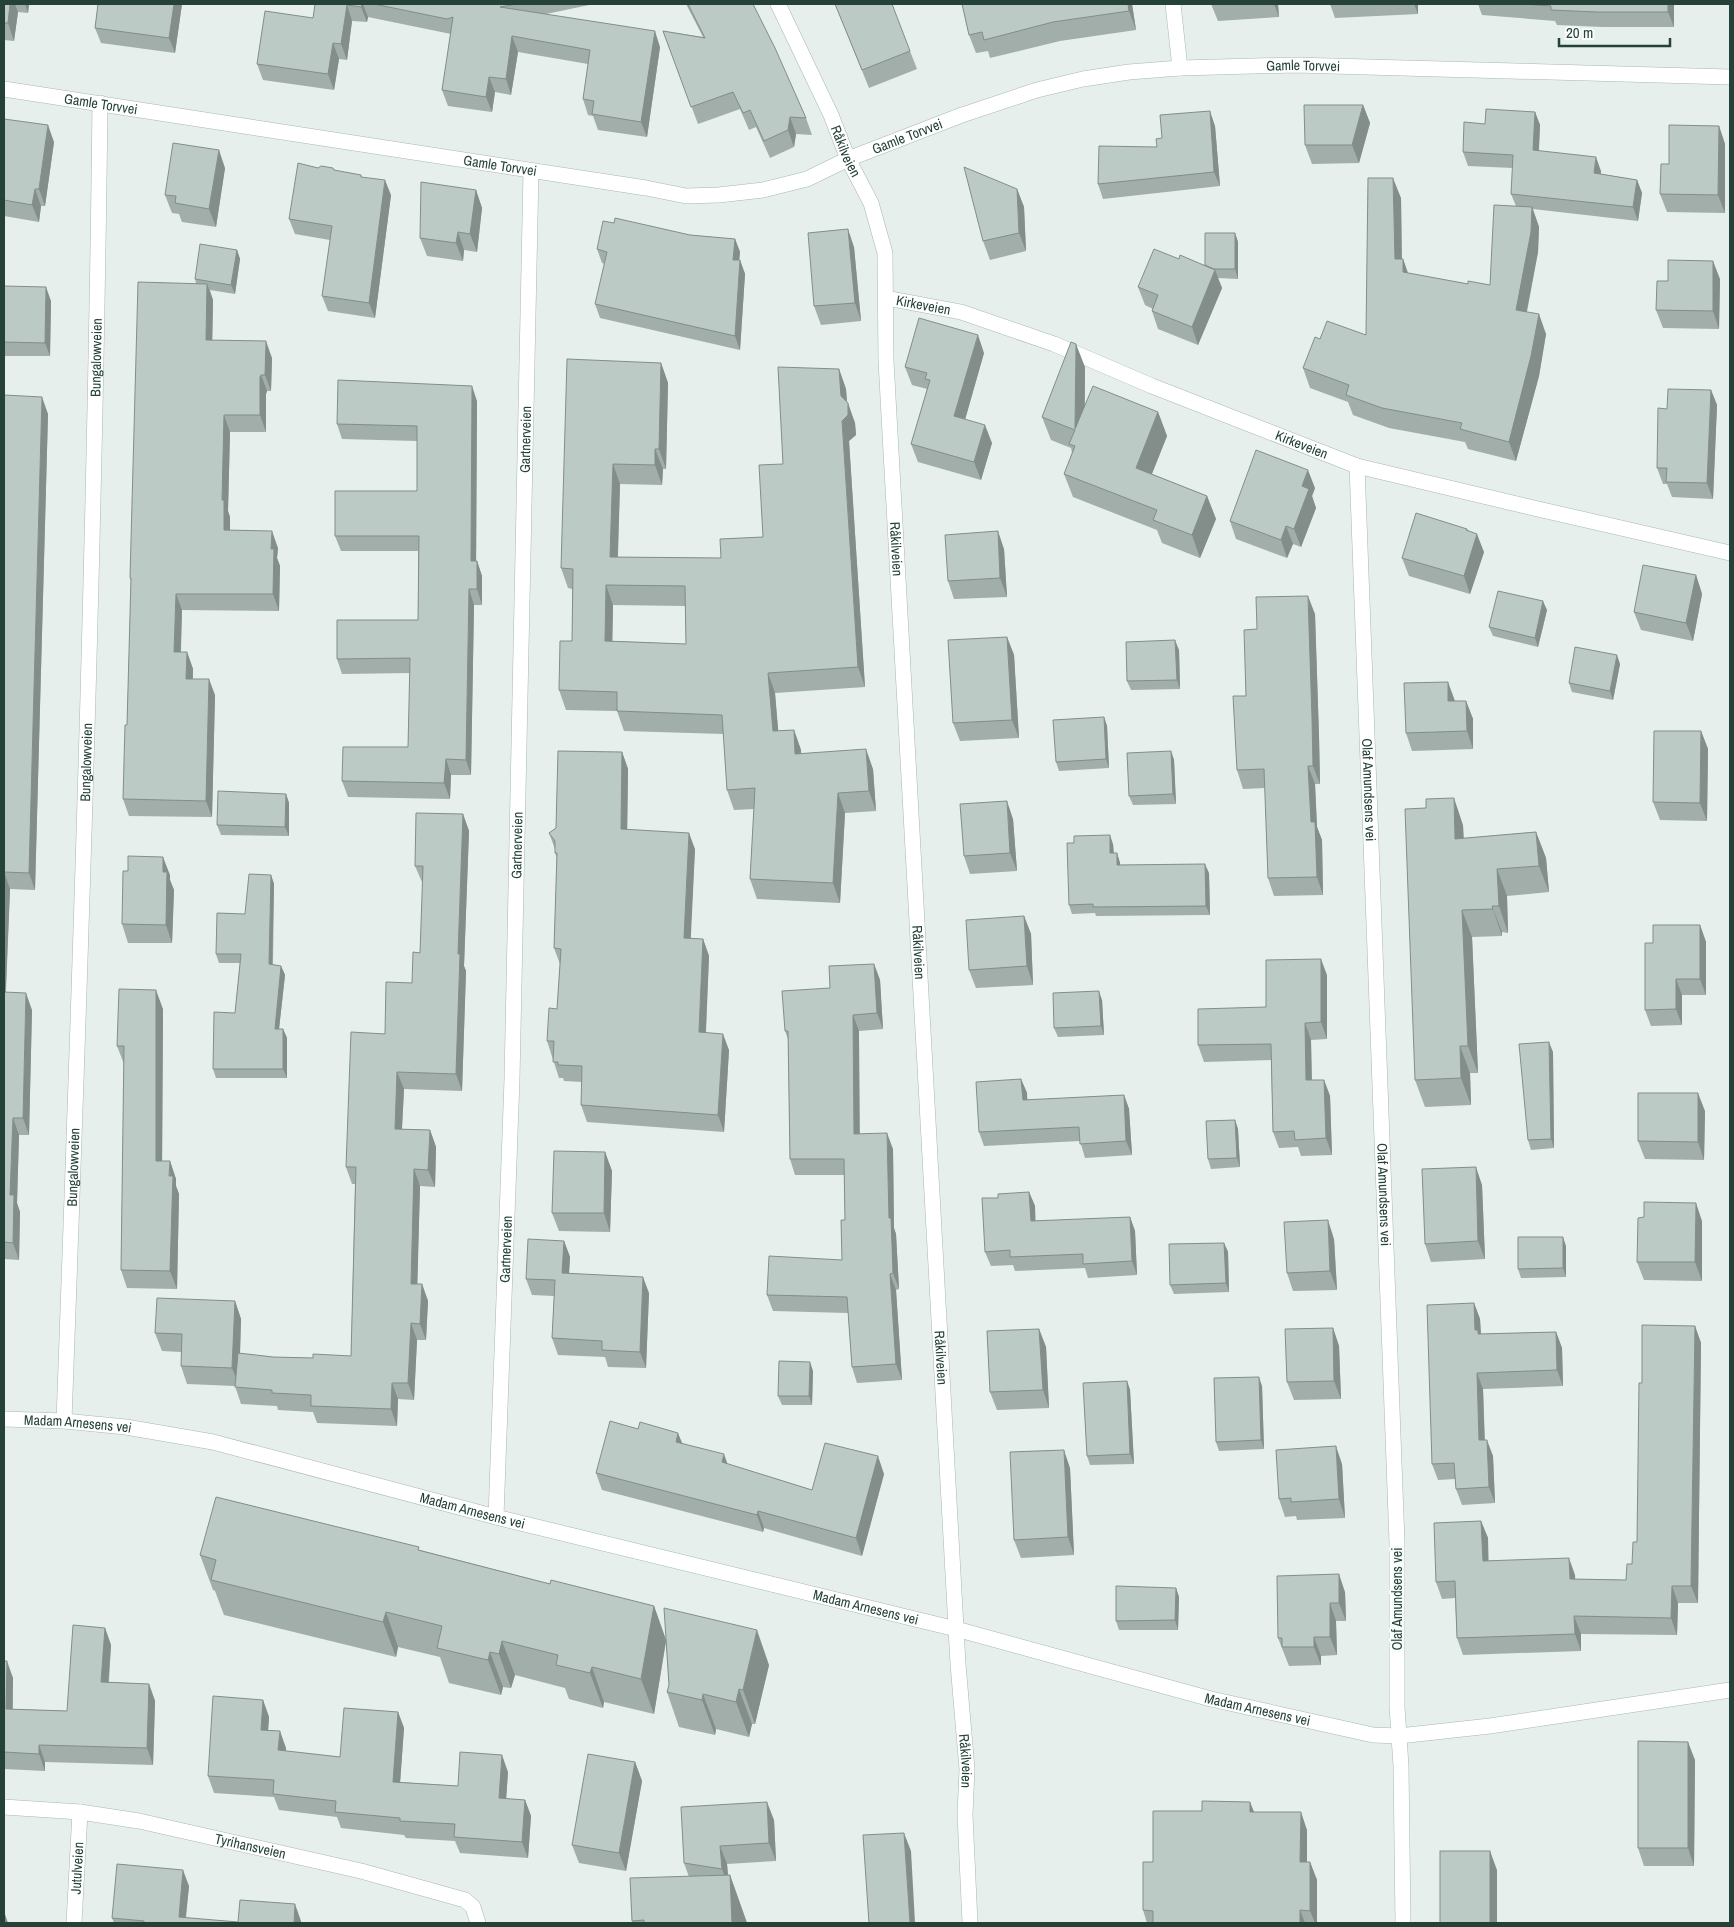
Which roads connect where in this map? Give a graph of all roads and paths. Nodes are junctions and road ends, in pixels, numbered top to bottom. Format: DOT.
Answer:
graph roads {
  1 [pos="778,4"];
  2 [pos="1173,4"];
  3 [pos="1180,68"];
  4 [pos="1730,77"];
  5 [pos="4,89"];
  6 [pos="100,103"];
  7 [pos="848,159"];
  8 [pos="530,171"];
  9 [pos="886,298"];
  10 [pos="1357,466"];
  11 [pos="1730,553"];
  12 [pos="4,1419"];
  13 [pos="64,1421"];
  14 [pos="496,1517"];
  15 [pos="956,1629"];
  16 [pos="1730,1690"];
  17 [pos="1399,1736"];
  18 [pos="4,1807"];
  19 [pos="80,1812"];
  20 [pos="74,1923"];
  21 [pos="478,1923"];
  22 [pos="970,1923"];
  23 [pos="1403,1923"];
  1 -- 7 [label="street, Råkilveien"];
  2 -- 3 [label="street"];
  3 -- 4 [label="street, Gamle Torvvei"];
  3 -- 7 [label="street, Gamle Torvvei"];
  5 -- 6 [label="street, Gamle Torvvei"];
  6 -- 8 [label="street, Gamle Torvvei"];
  6 -- 13 [label="street, Bungalowveien"];
  7 -- 8 [label="street, Gamle Torvvei"];
  7 -- 9 [label="street, Råkilveien"];
  8 -- 14 [label="street, Gartnerveien"];
  9 -- 10 [label="street, Kirkeveien"];
  9 -- 15 [label="street, Råkilveien"];
  10 -- 11 [label="street, Kirkeveien"];
  10 -- 17 [label="street, Olaf Amundsens vei"];
  12 -- 13 [label="street, Madam Arnesens vei"];
  13 -- 14 [label="street, Madam Arnesens vei"];
  14 -- 15 [label="street, Madam Arnesens vei"];
  15 -- 17 [label="street, Madam Arnesens vei"];
  15 -- 22 [label="street, Råkilveien"];
  16 -- 17 [label="street, Madam Arnesens vei"];
  17 -- 23 [label="street, Olaf Amundsens vei"];
  18 -- 19 [label="street, Tyrihansveien"];
  19 -- 20 [label="street, Jutulveien"];
  19 -- 21 [label="street, Tyrihansveien"];
}
